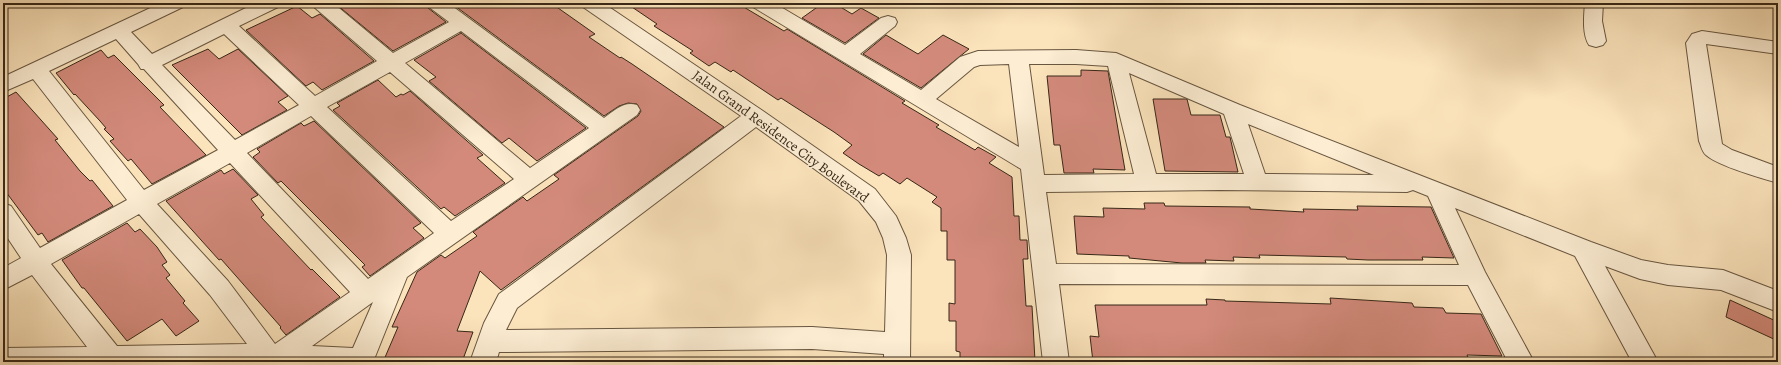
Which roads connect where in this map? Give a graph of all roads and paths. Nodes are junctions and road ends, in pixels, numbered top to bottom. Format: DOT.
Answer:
graph roads {
  1 [pos="176,3"];
  2 [pos="272,3"];
  3 [pos="321,3"];
  4 [pos="436,3"];
  5 [pos="590,3"];
  6 [pos="1594,3"];
  7 [pos="775,6"];
  8 [pos="462,22"];
  9 [pos="888,22"];
  10 [pos="226,25"];
  11 [pos="118,30"];
  12 [pos="1596,41"];
  13 [pos="1778,48"];
  14 [pos="844,55"];
  15 [pos="1018,58"];
  16 [pos="1116,60"];
  17 [pos="391,63"];
  18 [pos="148,64"];
  19 [pos="36,69"];
  20 [pos="3,85"];
  21 [pos="922,100"];
  22 [pos="314,106"];
  23 [pos="630,110"];
  24 [pos="1233,110"];
  25 [pos="756,116"];
  26 [pos="604,128"];
  27 [pos="233,151"];
  28 [pos="1032,174"];
  29 [pos="1778,175"];
  30 [pos="529,179"];
  31 [pos="1147,181"];
  32 [pos="1257,181"];
  33 [pos="1428,188"];
  34 [pos="141,202"];
  35 [pos="3,212"];
  36 [pos="450,234"];
  37 [pos="1583,249"];
  38 [pos="36,262"];
  39 [pos="397,272"];
  40 [pos="1047,274"];
  41 [pos="1475,275"];
  42 [pos="3,280"];
  43 [pos="366,293"];
  44 [pos="1778,302"];
  45 [pos="487,351"];
  46 [pos="897,353"];
  47 [pos="274,355"];
  48 [pos="111,358"];
  49 [pos="3,359"];
  50 [pos="360,360"];
  51 [pos="1056,362"];
  52 [pos="1521,362"];
  53 [pos="1645,362"];
  1 -- 11 [label="street"];
  2 -- 10 [label="street"];
  3 -- 17 [label="street"];
  4 -- 8 [label="street"];
  5 -- 25 [label="street, Jalan Grand Residence City Boulevard"];
  6 -- 12 [label="street"];
  7 -- 14 [label="street"];
  8 -- 17 [label="street"];
  8 -- 26 [label="street"];
  9 -- 14 [label="street"];
  10 -- 18 [label="street"];
  10 -- 22 [label="street"];
  11 -- 18 [label="street"];
  11 -- 19 [label="street"];
  13 -- 29 [label="street"];
  14 -- 21 [label="street"];
  15 -- 16 [label="street"];
  15 -- 21 [label="street"];
  15 -- 28 [label="street"];
  16 -- 24 [label="street"];
  16 -- 31 [label="street"];
  17 -- 22 [label="street"];
  17 -- 30 [label="street"];
  18 -- 27 [label="street"];
  19 -- 20 [label="street"];
  19 -- 34 [label="street"];
  21 -- 28 [label="street"];
  22 -- 27 [label="street"];
  22 -- 36 [label="street"];
  23 -- 26 [label="street"];
  24 -- 32 [label="street"];
  24 -- 33 [label="street"];
  25 -- 45 [label="street"];
  25 -- 46 [label="street, Jalan Grand Residence City Boulevard"];
  26 -- 30 [label="street"];
  27 -- 34 [label="street"];
  27 -- 43 [label="street"];
  28 -- 31 [label="street"];
  28 -- 40 [label="street"];
  30 -- 36 [label="street"];
  31 -- 32 [label="street"];
  32 -- 33 [label="street"];
  33 -- 37 [label="street"];
  33 -- 41 [label="street"];
  34 -- 38 [label="street"];
  34 -- 47 [label="street"];
  35 -- 38 [label="street"];
  36 -- 39 [label="street"];
  37 -- 44 [label="street"];
  37 -- 53 [label="street"];
  38 -- 42 [label="street"];
  38 -- 48 [label="street"];
  39 -- 43 [label="street"];
  39 -- 50 [label="street"];
  40 -- 41 [label="street"];
  40 -- 51 [label="street"];
  41 -- 52 [label="street"];
  43 -- 47 [label="street"];
  45 -- 46 [label="street"];
  47 -- 48 [label="street"];
  47 -- 50 [label="street"];
  48 -- 49 [label="street"];
}
